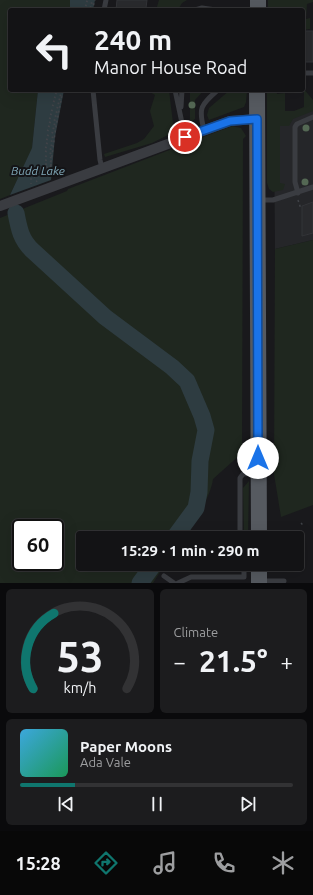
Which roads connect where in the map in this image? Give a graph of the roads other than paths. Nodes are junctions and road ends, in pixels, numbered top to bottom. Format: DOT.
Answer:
graph roads {
  1 [pos="93,92"];
  2 [pos="176,92"];
  3 [pos="182,92"];
  4 [pos="216,92"];
  5 [pos="257,92"];
  6 [pos="181,112"];
  7 [pos="313,118"];
  8 [pos="257,119"];
  9 [pos="204,130"];
  10 [pos="185,137"];
  11 [pos="102,168"];
  12 [pos="313,187"];
  13 [pos="298,193"];
  14 [pos="258,200"];
  15 [pos="0,206"];
  16 [pos="258,473"];
  17 [pos="240,531"];
  18 [pos="259,531"];
  19 [pos="244,571"];
  20 [pos="258,571"];
  21 [pos="164,576"];
  22 [pos="284,581"];
  23 [pos="259,582"];
  24 [pos="174,583"];
  25 [pos="178,583"];
  1 -- 11 [label="lane"];
  2 -- 6 [label="lane"];
  3 -- 6 [label="lane"];
  4 -- 9 [label="lane"];
  5 -- 8 [label="main road"];
  6 -- 10 [label="lane"];
  7 -- 13 [label="lane"];
  8 -- 9 [label="street"];
  8 -- 14 [label="main road"];
  9 -- 10 [label="street"];
  10 -- 11 [label="street"];
  11 -- 15 [label="street"];
  12 -- 13 [label="lane"];
  13 -- 14 [label="lane"];
  14 -- 16 [label="main road"];
  16 -- 17 [label="lane"];
  16 -- 18 [label="main road"];
  19 -- 25 [label="lane"];
  20 -- 23 [label="main road"];
  21 -- 24 [label="lane"];
  22 -- 23 [label="lane"];
}
